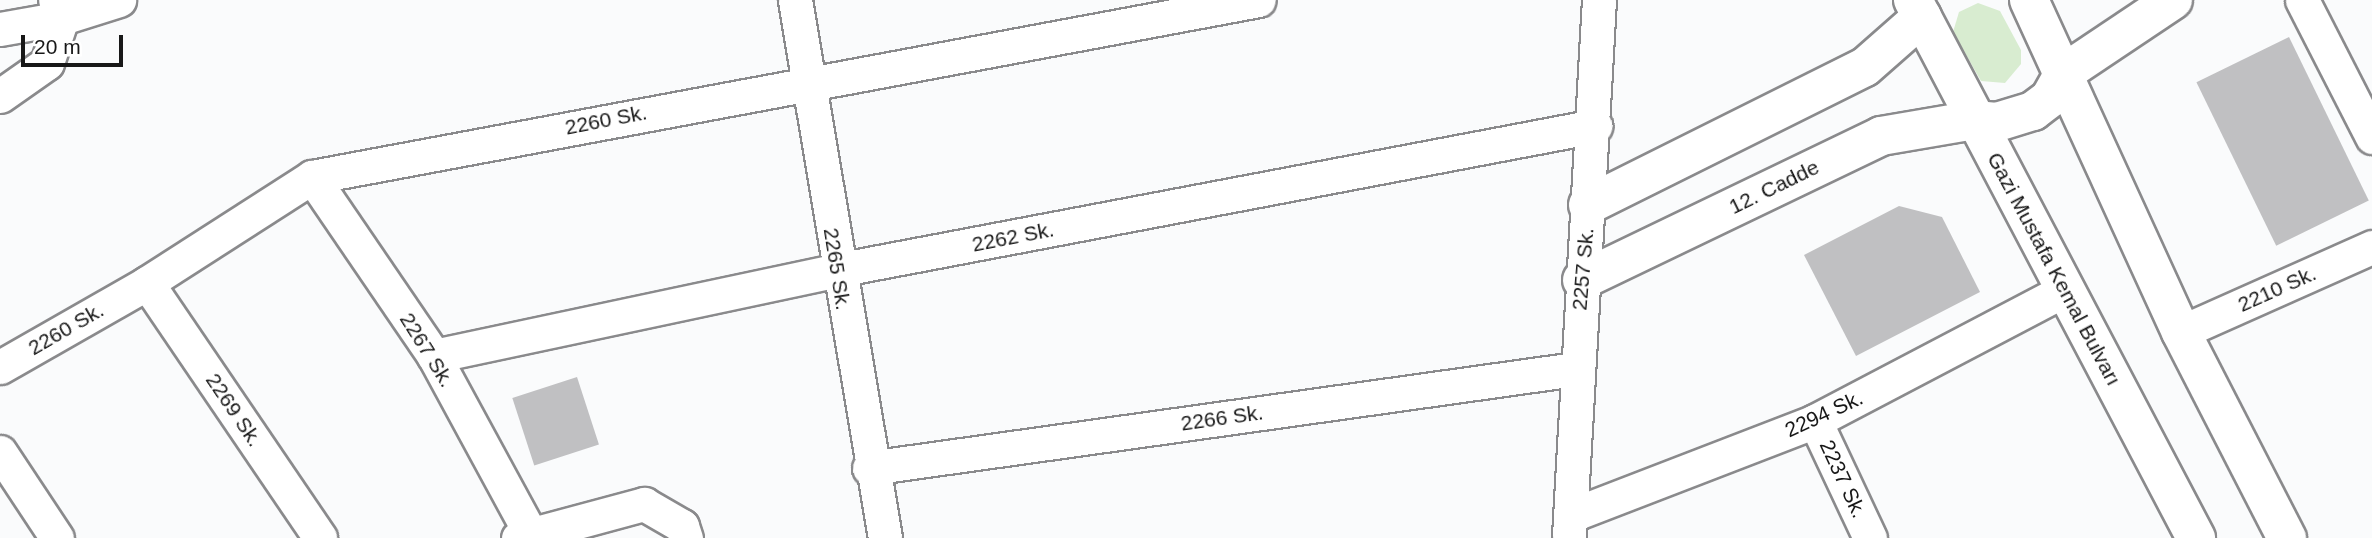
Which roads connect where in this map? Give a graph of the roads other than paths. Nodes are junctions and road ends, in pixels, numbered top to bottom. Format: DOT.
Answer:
graph roads {
  1 [pos="119,0"];
  2 [pos="794,0"];
  3 [pos="1259,0"];
  4 [pos="1599,0"];
  5 [pos="2029,0"];
  6 [pos="2174,0"];
  7 [pos="2302,0"];
  8 [pos="1921,6"];
  9 [pos="58,9"];
  10 [pos="0,29"];
  11 [pos="2064,73"];
  12 [pos="808,81"];
  13 [pos="0,96"];
  14 [pos="1975,120"];
  15 [pos="1595,126"];
  16 [pos="2372,137"];
  17 [pos="312,177"];
  18 [pos="1588,205"];
  19 [pos="2372,247"];
  20 [pos="838,270"];
  21 [pos="1582,280"];
  22 [pos="148,283"];
  23 [pos="2066,289"];
  24 [pos="2181,332"];
  25 [pos="434,356"];
  26 [pos="0,366"];
  27 [pos="1575,369"];
  28 [pos="1815,421"];
  29 [pos="0,452"];
  30 [pos="869,468"];
  31 [pos="1571,527"];
  32 [pos="684,532"];
  33 [pos="523,534"];
  34 [pos="57,538"];
  35 [pos="320,538"];
  36 [pos="885,538"];
  37 [pos="1870,538"];
  38 [pos="2196,538"];
  39 [pos="2287,538"];
  1 -- 9 [label="street"];
  2 -- 12 [label="street, 2265 Sk."];
  3 -- 12 [label="street, 2260 Sk."];
  4 -- 15 [label="street, 2257 Sk."];
  5 -- 11 [label="main road"];
  6 -- 11 [label="main road"];
  7 -- 16 [label="street"];
  8 -- 14 [label="main road, Gazi Mustafa Kemal Bulvarı"];
  8 -- 18 [label="main road"];
  9 -- 10 [label="street"];
  9 -- 13 [label="street"];
  11 -- 14 [label="main road, 12. Cadde"];
  11 -- 24 [label="main road"];
  12 -- 17 [label="street, 2260 Sk."];
  12 -- 20 [label="street, 2265 Sk."];
  14 -- 21 [label="main road, 12. Cadde"];
  14 -- 23 [label="main road, Gazi Mustafa Kemal Bulvarı"];
  15 -- 18 [label="street, 2257 Sk."];
  15 -- 20 [label="street, 2262 Sk."];
  17 -- 22 [label="street, 2260 Sk."];
  17 -- 25 [label="street, 2267 Sk."];
  18 -- 21 [label="street, 2257 Sk."];
  19 -- 24 [label="street, 2210 Sk."];
  20 -- 25 [label="street, 2262 Sk."];
  20 -- 30 [label="street, 2265 Sk."];
  21 -- 27 [label="street, 2257 Sk."];
  22 -- 26 [label="street, 2260 Sk."];
  22 -- 35 [label="street, 2269 Sk."];
  23 -- 28 [label="street, 2294 Sk."];
  23 -- 38 [label="main road, Gazi Mustafa Kemal Bulvarı"];
  24 -- 39 [label="main road"];
  25 -- 33 [label="street, 2267 Sk."];
  27 -- 30 [label="street, 2266 Sk."];
  27 -- 31 [label="street, 2257 Sk."];
  28 -- 31 [label="street, 2294 Sk."];
  28 -- 37 [label="street, 2237 Sk."];
  29 -- 34 [label="street"];
  30 -- 36 [label="street, 2265 Sk."];
  32 -- 33 [label="street"];
}
